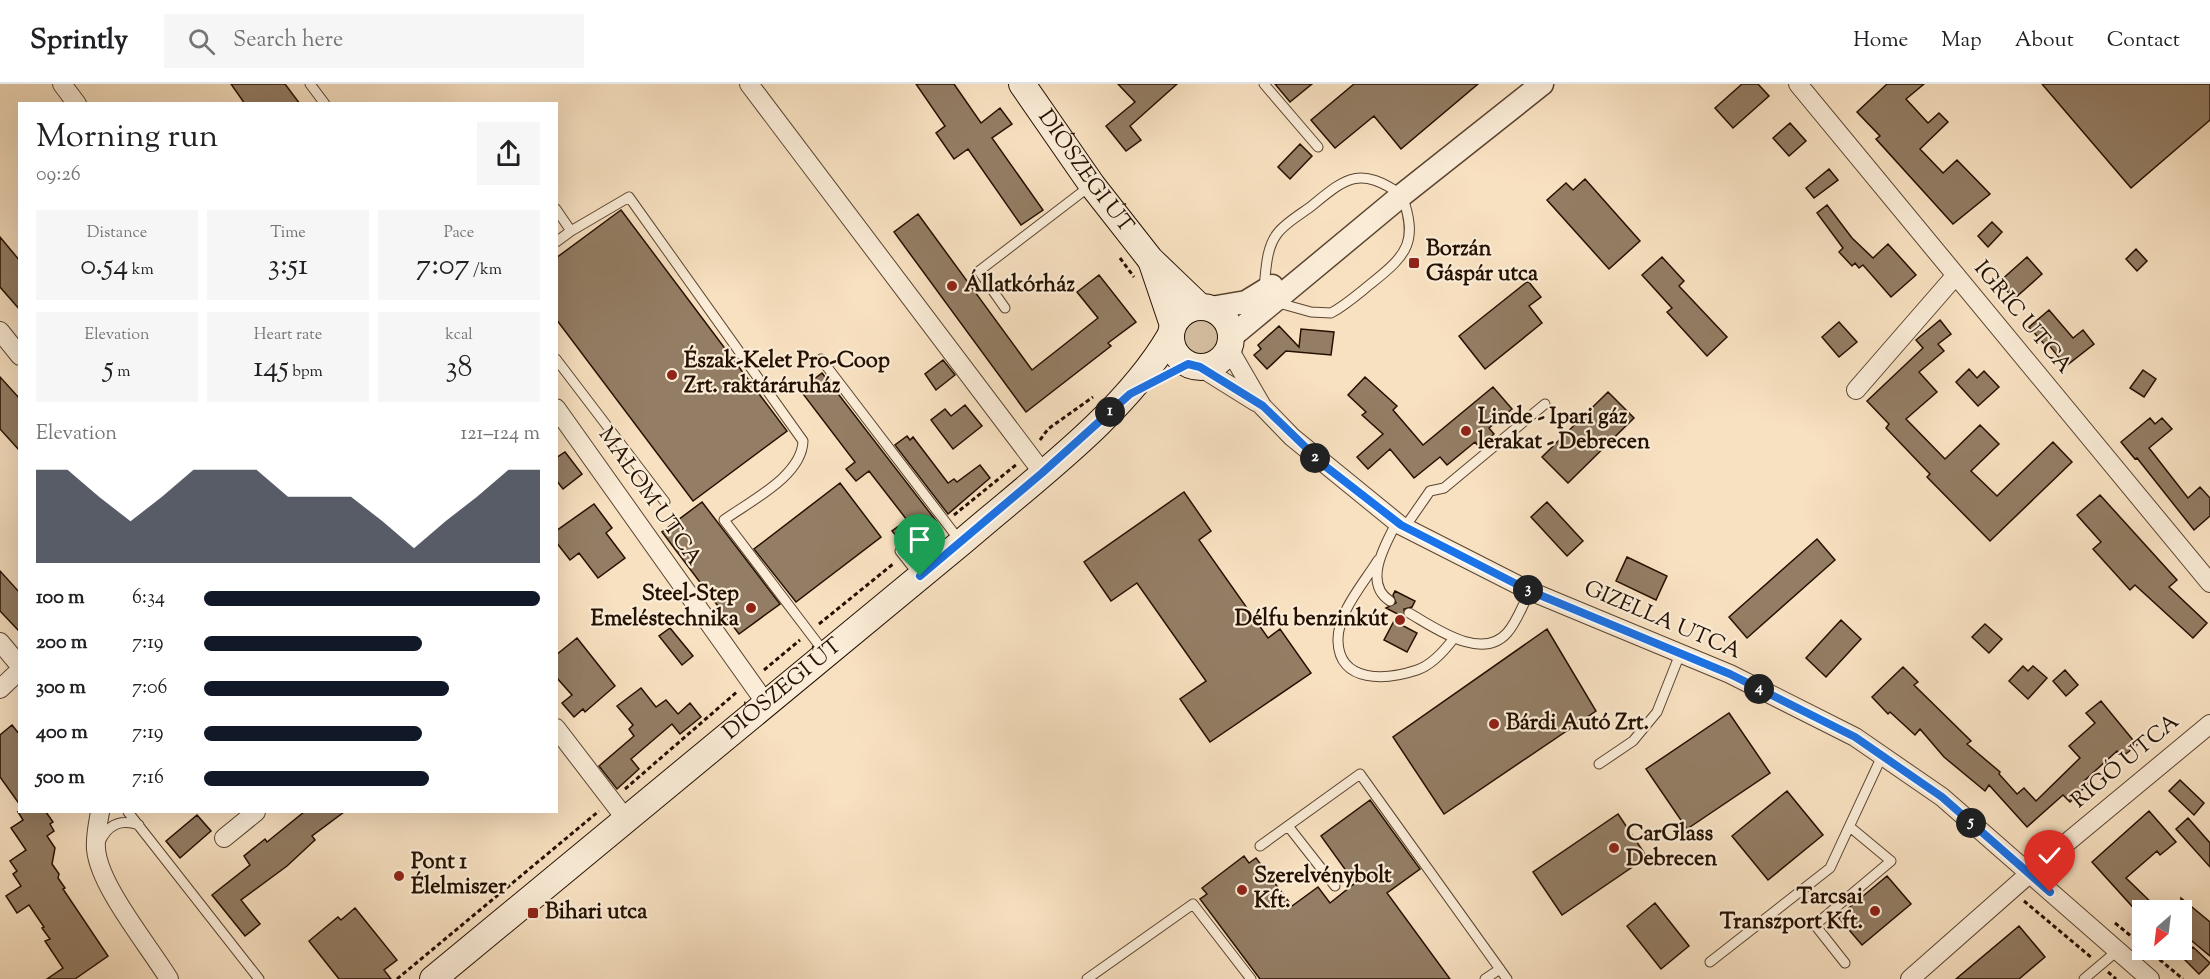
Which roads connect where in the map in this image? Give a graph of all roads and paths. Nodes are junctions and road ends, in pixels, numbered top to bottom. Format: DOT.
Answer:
graph roads {
  1 [pos="62,84"];
  2 [pos="310,84"];
  3 [pos="749,84"];
  4 [pos="1022,84"];
  5 [pos="1264,84"];
  6 [pos="1542,84"];
  7 [pos="1798,84"];
  8 [pos="76,102"];
  9 [pos="324,102"];
  10 [pos="1318,147"];
  11 [pos="1092,185"];
  12 [pos="1402,195"];
  13 [pos="558,212"];
  14 [pos="571,231"];
  15 [pos="558,241"];
  16 [pos="1117,253"];
  17 [pos="1150,259"];
  18 [pos="1956,275"];
  19 [pos="1137,281"];
  20 [pos="1268,296"];
  21 [pos="1205,307"];
  22 [pos="1005,308"];
  23 [pos="1171,330"];
  24 [pos="0,331"];
  25 [pos="1230,343"];
  26 [pos="18,354"];
  27 [pos="821,359"];
  28 [pos="558,362"];
  29 [pos="1194,366"];
  30 [pos="1856,390"];
  31 [pos="1100,393"];
  32 [pos="1130,394"];
  33 [pos="1545,404"];
  34 [pos="1263,406"];
  35 [pos="558,411"];
  36 [pos="1035,464"];
  37 [pos="664,501"];
  38 [pos="946,522"];
  39 [pos="1401,525"];
  40 [pos="962,542"];
  41 [pos="902,553"];
  42 [pos="1378,560"];
  43 [pos="920,576"];
  44 [pos="2210,583"];
  45 [pos="1530,591"];
  46 [pos="1390,601"];
  47 [pos="1409,613"];
  48 [pos="809,632"];
  49 [pos="1454,638"];
  50 [pos="0,642"];
  51 [pos="825,653"];
  52 [pos="1680,654"];
  53 [pos="18,665"];
  54 [pos="18,670"];
  55 [pos="750,681"];
  56 [pos="0,689"];
  57 [pos="765,702"];
  58 [pos="2210,723"];
  59 [pos="558,731"];
  60 [pos="1882,756"];
  61 [pos="1599,764"];
  62 [pos="619,809"];
  63 [pos="100,813"];
  64 [pos="130,813"];
  65 [pos="255,813"];
  66 [pos="139,825"];
  67 [pos="1288,826"];
  68 [pos="1850,827"];
  69 [pos="224,838"];
  70 [pos="1260,846"];
  71 [pos="97,856"];
  72 [pos="2030,874"];
  73 [pos="1335,886"];
  74 [pos="2025,900"];
  75 [pos="2114,922"];
  76 [pos="2132,937"];
  77 [pos="2117,951"];
  78 [pos="2160,960"];
  79 [pos="1710,962"];
  80 [pos="1845,963"];
  81 [pos="2100,966"];
  82 [pos="1500,969"];
  83 [pos="169,979"];
  84 [pos="259,979"];
  85 [pos="397,979"];
  86 [pos="433,979"];
  87 [pos="1087,979"];
  88 [pos="1251,979"];
  89 [pos="1485,979"];
  90 [pos="1507,979"];
  91 [pos="1910,979"];
  92 [pos="2084,979"];
  93 [pos="2116,979"];
  94 [pos="2150,979"];
  95 [pos="2183,979"];
  1 -- 8 [label="street"];
  2 -- 9 [label="lane"];
  3 -- 36 [label="street"];
  4 -- 11 [label="main road, DIÓSZEGI ÚT"];
  5 -- 10 [label="lane"];
  6 -- 12 [label="street"];
  7 -- 18 [label="street, IGRIC UTCA"];
  11 -- 17 [label="main road, DIÓSZEGI ÚT"];
  11 -- 22 [label="lane"];
  12 -- 20 [label="street"];
  12 -- 20 [label="lane"];
  12 -- 20 [label="lane"];
  13 -- 14 [label="lane"];
  14 -- 15 [label="lane"];
  14 -- 48 [label="lane"];
  16 -- 19 [label="path"];
  17 -- 21 [label="main road, DIÓSZEGI ÚT"];
  17 -- 23 [label="main road, DIÓSZEGI ÚT"];
  18 -- 30 [label="street"];
  18 -- 44 [label="street, IGRIC UTCA"];
  20 -- 21 [label="street"];
  20 -- 25 [label="street"];
  21 -- 23 [label="main road"];
  21 -- 25 [label="main road"];
  23 -- 29 [label="main road"];
  23 -- 32 [label="main road, DIÓSZEGI ÚT"];
  24 -- 26 [label="street"];
  25 -- 29 [label="main road"];
  25 -- 34 [label="street, GIZELLA UTCA"];
  27 -- 38 [label="lane"];
  28 -- 37 [label="lane"];
  29 -- 32 [label="main road, DIÓSZEGI ÚT"];
  29 -- 34 [label="street, GIZELLA UTCA"];
  31 -- 36 [label="path"];
  32 -- 36 [label="main road, DIÓSZEGI ÚT"];
  33 -- 39 [label="lane"];
  34 -- 39 [label="street, GIZELLA UTCA"];
  35 -- 55 [label="street, MALOM UTCA"];
  36 -- 38 [label="path"];
  36 -- 40 [label="main road, DIÓSZEGI ÚT"];
  38 -- 40 [label="lane"];
  38 -- 41 [label="path"];
  39 -- 42 [label="lane"];
  39 -- 45 [label="street, GIZELLA UTCA"];
  40 -- 43 [label="main road, DIÓSZEGI ÚT"];
  41 -- 43 [label="lane"];
  41 -- 48 [label="path"];
  42 -- 46 [label="lane"];
  42 -- 49 [label="lane"];
  43 -- 51 [label="main road, DIÓSZEGI ÚT"];
  45 -- 49 [label="lane"];
  45 -- 52 [label="street, GIZELLA UTCA"];
  47 -- 49 [label="lane"];
  48 -- 51 [label="lane"];
  48 -- 55 [label="path"];
  50 -- 53 [label="street"];
  51 -- 57 [label="main road, DIÓSZEGI ÚT"];
  52 -- 60 [label="street, GIZELLA UTCA"];
  52 -- 61 [label="lane"];
  54 -- 56 [label="street"];
  55 -- 57 [label="street, MALOM UTCA"];
  55 -- 62 [label="path"];
  57 -- 62 [label="main road, DIÓSZEGI ÚT"];
  58 -- 72 [label="street, RIGÓ UTCA"];
  59 -- 62 [label="street"];
  60 -- 68 [label="lane"];
  60 -- 72 [label="street, GIZELLA UTCA"];
  62 -- 85 [label="path"];
  62 -- 86 [label="main road, DIÓSZEGI ÚT"];
  63 -- 71 [label="street"];
  64 -- 66 [label="lane"];
  65 -- 69 [label="street"];
  66 -- 71 [label="lane"];
  66 -- 84 [label="lane"];
  67 -- 70 [label="lane"];
  67 -- 73 [label="lane"];
  67 -- 82 [label="lane"];
  68 -- 79 [label="lane"];
  68 -- 80 [label="lane"];
  71 -- 83 [label="street"];
  72 -- 77 [label="street, GIZELLA UTCA"];
  72 -- 91 [label="street, RIGÓ UTCA"];
  74 -- 81 [label="path"];
  75 -- 76 [label="path"];
  77 -- 81 [label="lane"];
  77 -- 94 [label="street, GIZELLA UTCA"];
  78 -- 95 [label="path"];
  81 -- 92 [label="lane"];
  81 -- 93 [label="path"];
  82 -- 89 [label="lane"];
  82 -- 90 [label="lane"];
  87 -- 88 [label="lane"];
}
